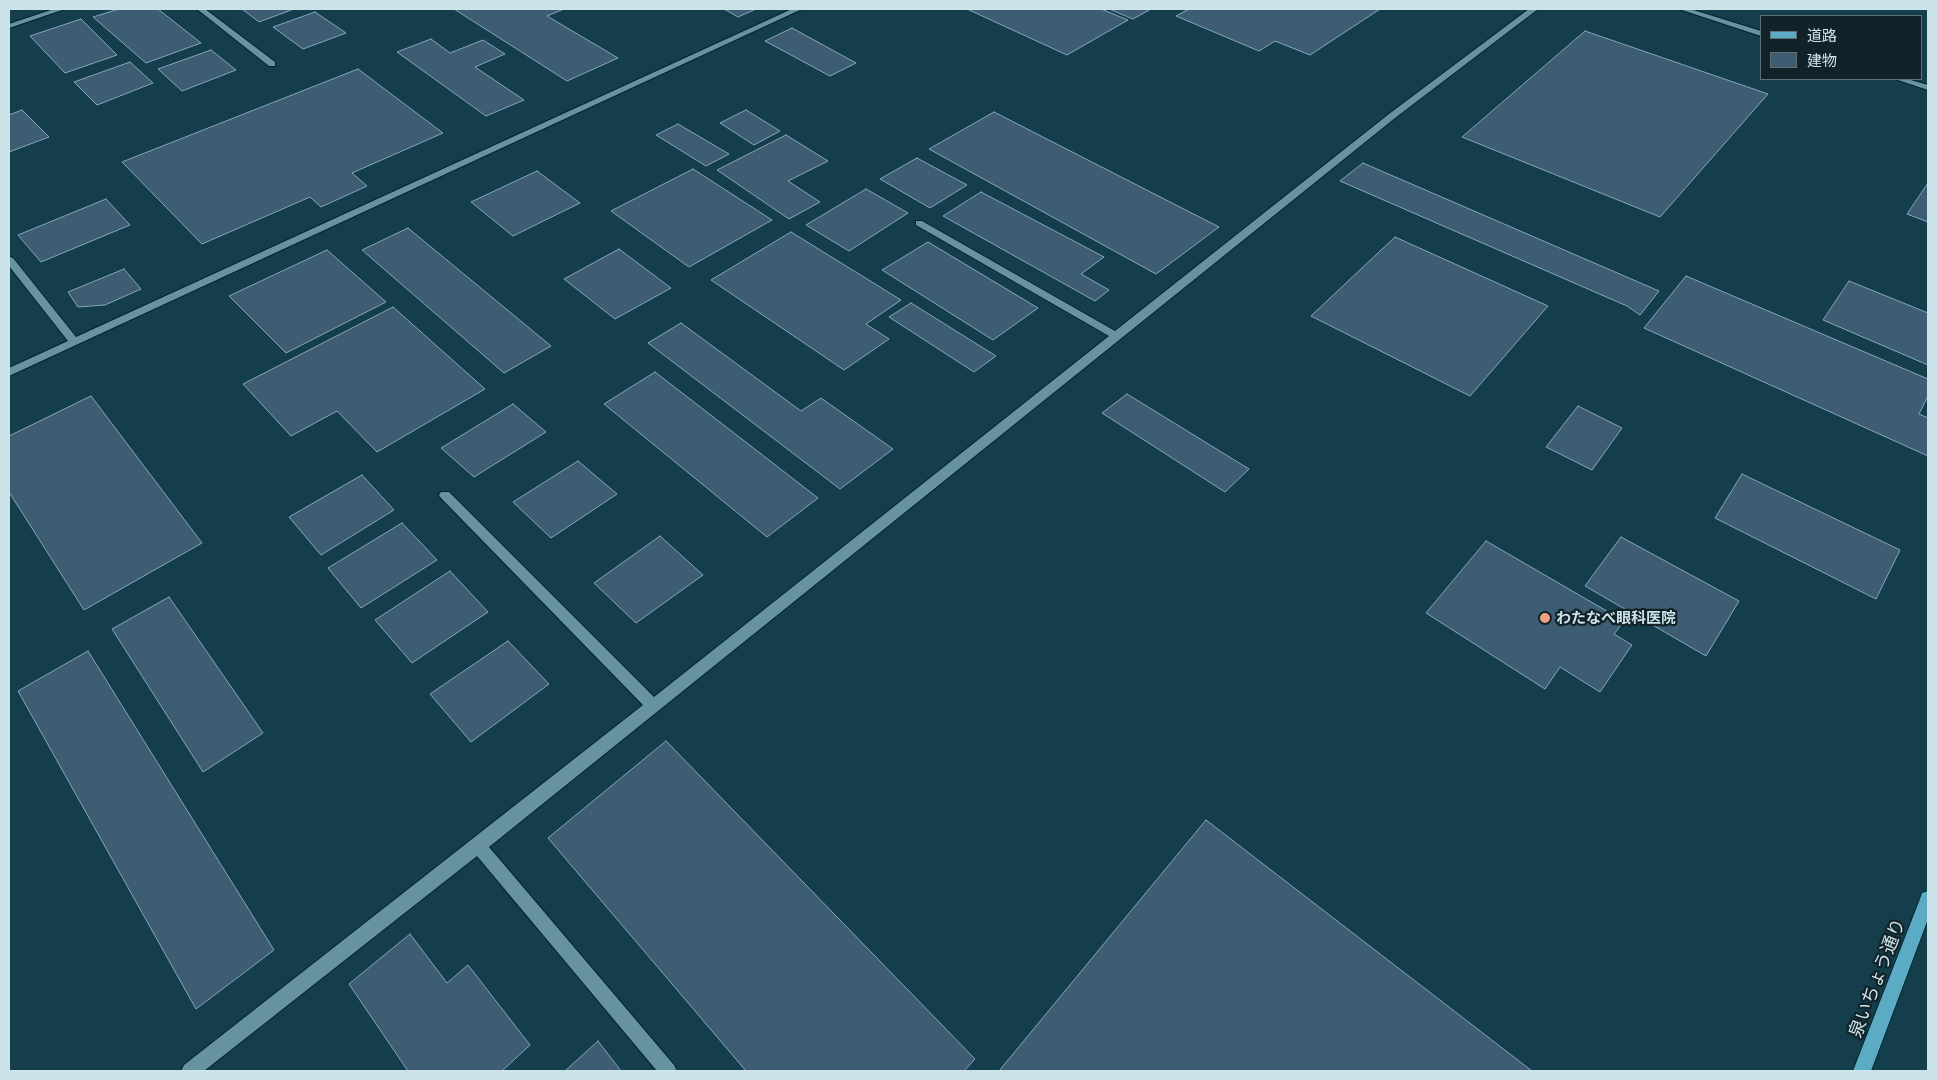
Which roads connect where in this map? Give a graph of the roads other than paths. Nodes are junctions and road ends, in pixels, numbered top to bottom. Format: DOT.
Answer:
graph roads {
  1 [pos="61,9"];
  2 [pos="201,9"];
  3 [pos="798,9"];
  4 [pos="1534,9"];
  5 [pos="1683,9"];
  6 [pos="9,26"];
  7 [pos="1760,34"];
  8 [pos="272,64"];
  9 [pos="1902,80"];
  10 [pos="1928,88"];
  11 [pos="919,223"];
  12 [pos="9,260"];
  13 [pos="1116,336"];
  14 [pos="74,341"];
  15 [pos="9,372"];
  16 [pos="445,495"];
  17 [pos="653,706"];
  18 [pos="478,846"];
  19 [pos="1928,899"];
  20 [pos="190,1071"];
  21 [pos="668,1071"];
  22 [pos="1862,1071"];
  1 -- 6 [label="street"];
  2 -- 8 [label="street"];
  3 -- 14 [label="street"];
  4 -- 13 [label="street"];
  5 -- 7 [label="street"];
  9 -- 10 [label="street"];
  11 -- 13 [label="street"];
  12 -- 14 [label="street"];
  13 -- 17 [label="street"];
  14 -- 15 [label="street"];
  16 -- 17 [label="street"];
  17 -- 18 [label="street"];
  18 -- 20 [label="street"];
  18 -- 21 [label="street"];
  19 -- 22 [label="main road, 泉いちょう通り"];
}
